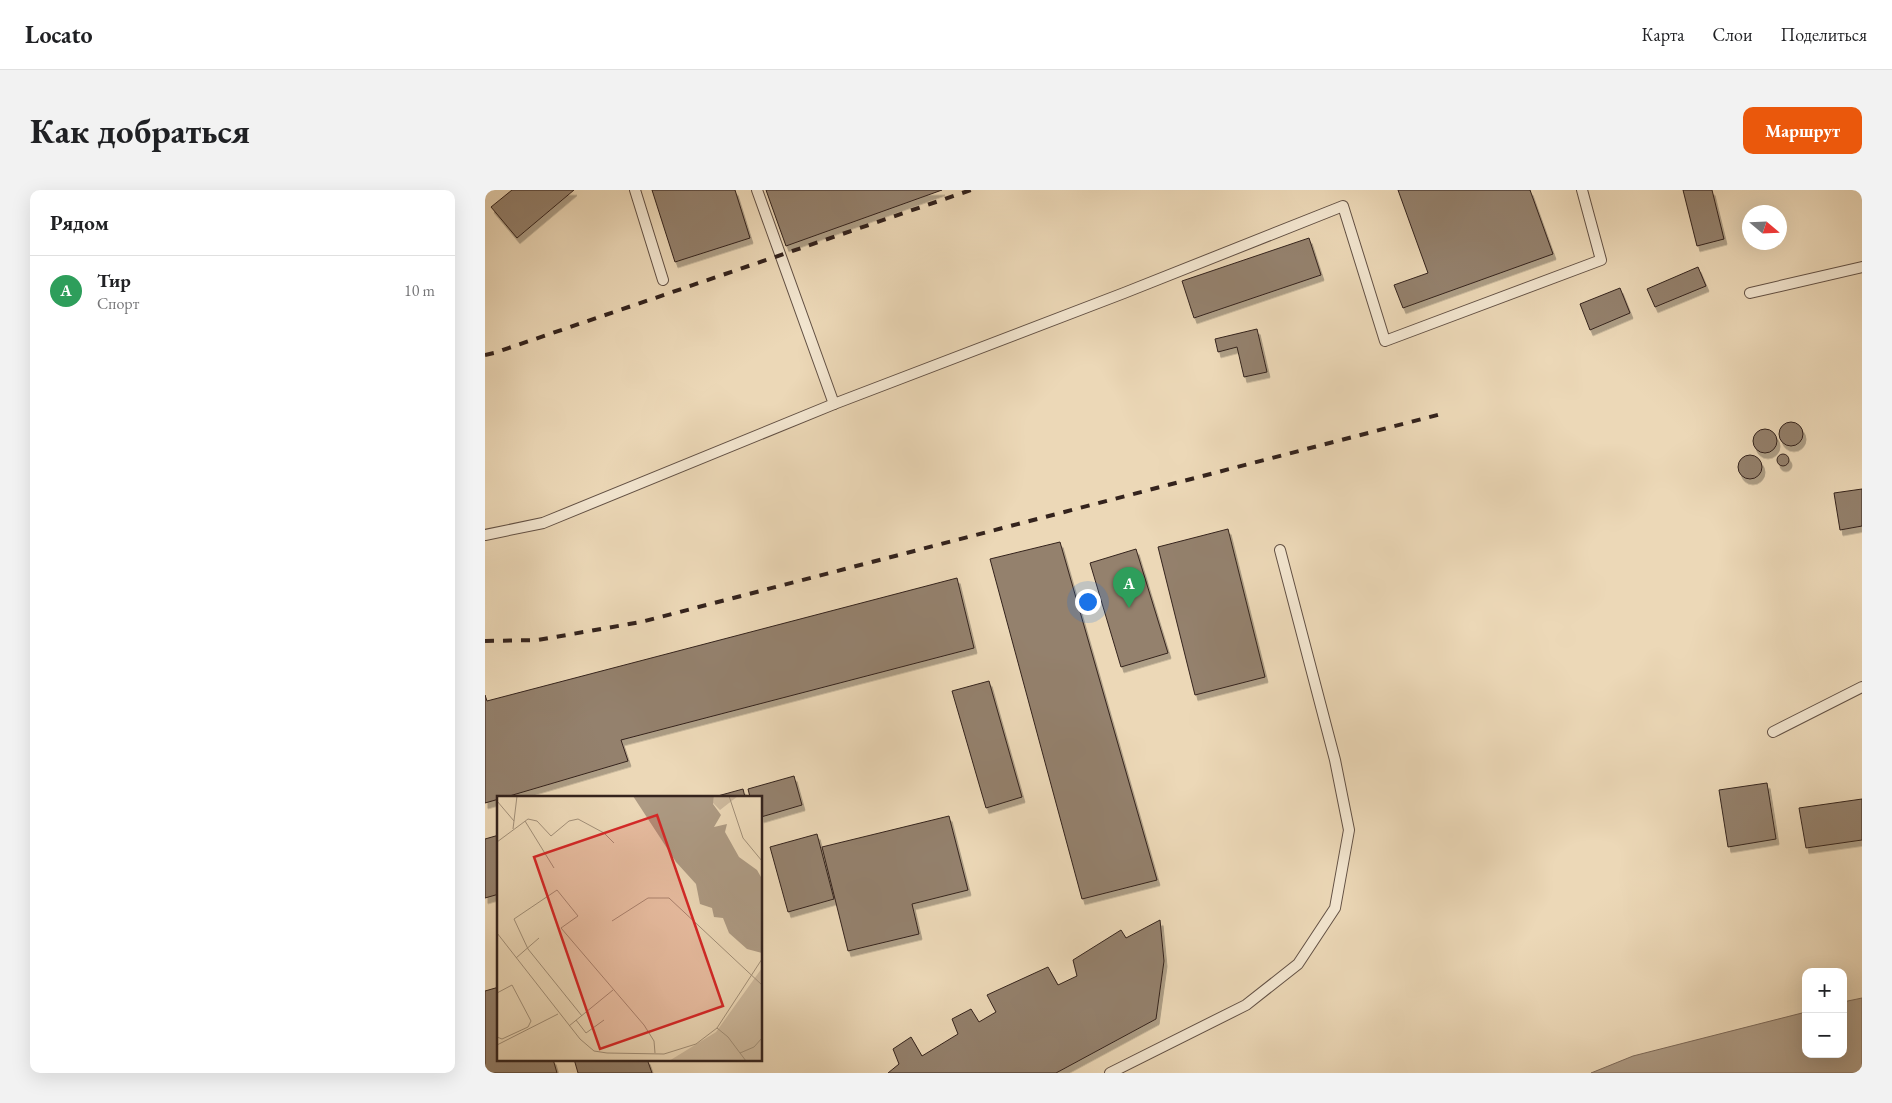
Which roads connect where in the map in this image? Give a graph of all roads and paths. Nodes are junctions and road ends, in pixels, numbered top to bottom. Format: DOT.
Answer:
graph roads {
  1 [pos="635,190"];
  2 [pos="757,190"];
  3 [pos="1581,190"];
  4 [pos="1862,267"];
  5 [pos="663,280"];
  6 [pos="1750,294"];
  7 [pos="834,404"];
  8 [pos="485,535"];
  9 [pos="1280,550"];
  10 [pos="1862,688"];
  11 [pos="1773,732"];
  12 [pos="1110,1073"];
  1 -- 5 [label="lane"];
  2 -- 7 [label="lane"];
  3 -- 7 [label="lane"];
  4 -- 6 [label="lane"];
  7 -- 8 [label="lane"];
  9 -- 12 [label="lane"];
  10 -- 11 [label="lane"];
}
